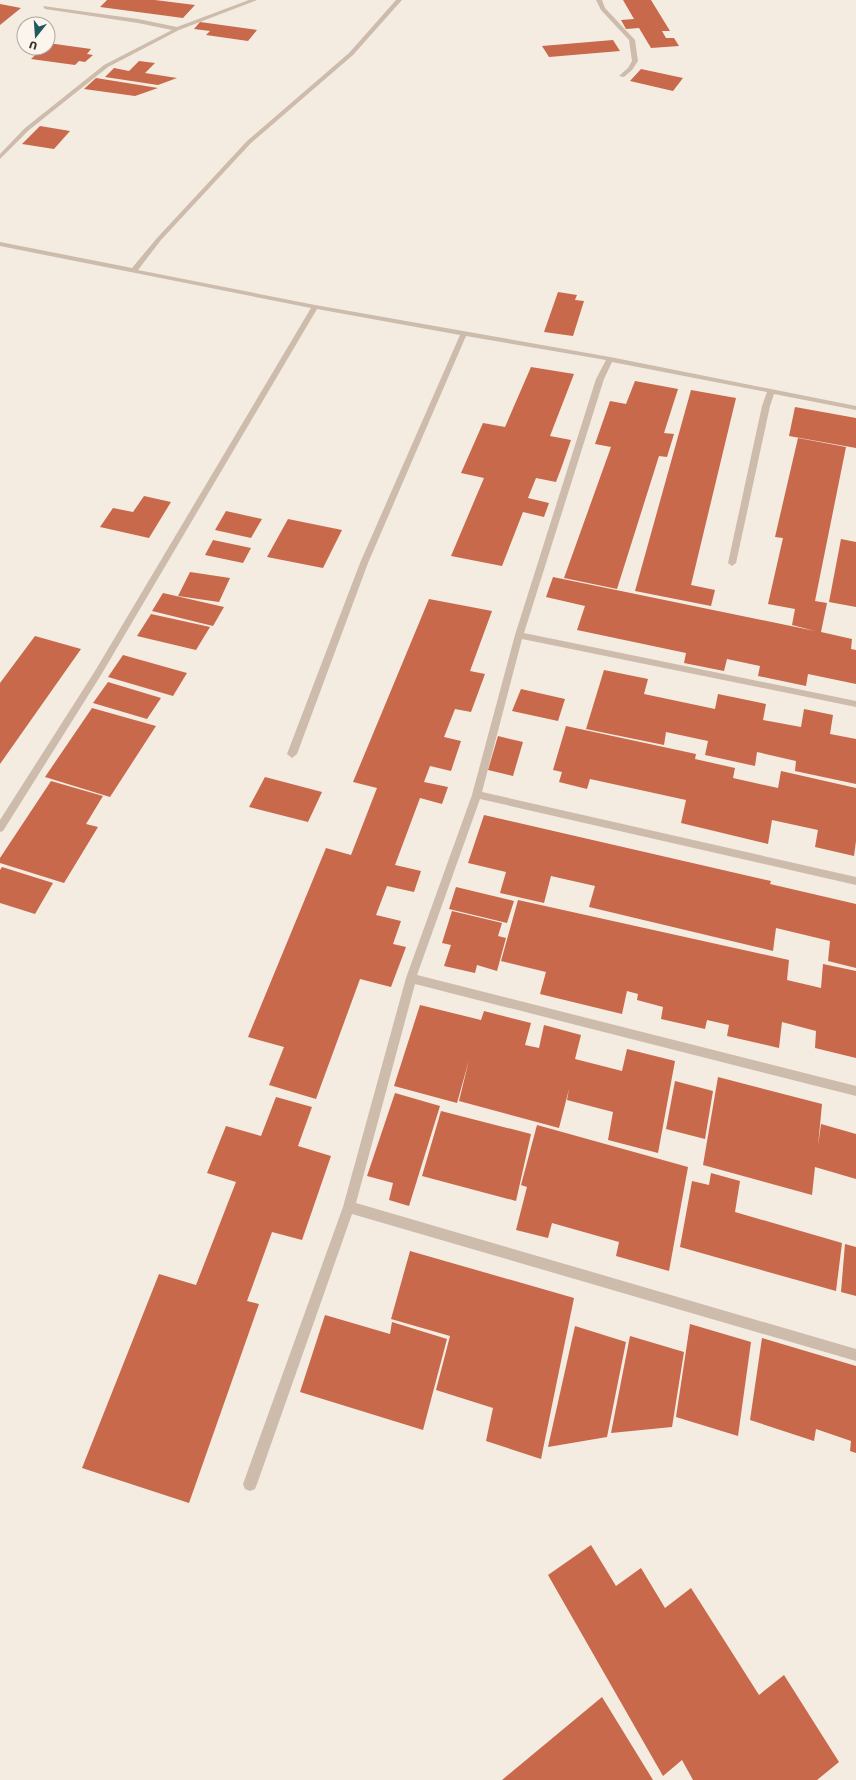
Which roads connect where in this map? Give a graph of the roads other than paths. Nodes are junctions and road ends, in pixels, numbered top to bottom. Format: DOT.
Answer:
graph roads {
  1 [pos="254,0"];
  2 [pos="399,0"];
  3 [pos="599,0"];
  4 [pos="45,7"];
  5 [pos="177,29"];
  6 [pos="622,76"];
  7 [pos="0,157"];
  8 [pos="0,244"];
  9 [pos="134,271"];
  10 [pos="315,307"];
  11 [pos="464,333"];
  12 [pos="610,359"];
  13 [pos="771,391"];
  14 [pos="856,408"];
  15 [pos="732,563"];
  16 [pos="519,635"];
  17 [pos="856,704"];
  18 [pos="292,754"];
  19 [pos="477,795"];
  20 [pos="0,828"];
  21 [pos="856,881"];
  22 [pos="411,978"];
  23 [pos="856,1091"];
  24 [pos="349,1207"];
  25 [pos="856,1355"];
  26 [pos="250,1484"];
  1 -- 5 [label="street"];
  2 -- 9 [label="street"];
  3 -- 6 [label="street"];
  4 -- 5 [label="street"];
  5 -- 7 [label="street"];
  8 -- 9 [label="street"];
  9 -- 10 [label="street"];
  10 -- 11 [label="street"];
  10 -- 20 [label="street"];
  11 -- 12 [label="street"];
  11 -- 18 [label="street"];
  12 -- 13 [label="street"];
  12 -- 16 [label="street"];
  13 -- 14 [label="street"];
  13 -- 15 [label="street"];
  16 -- 17 [label="street"];
  16 -- 19 [label="street"];
  19 -- 21 [label="street"];
  19 -- 22 [label="street"];
  22 -- 23 [label="street"];
  22 -- 24 [label="street"];
  24 -- 25 [label="street"];
  24 -- 26 [label="street"];
}
